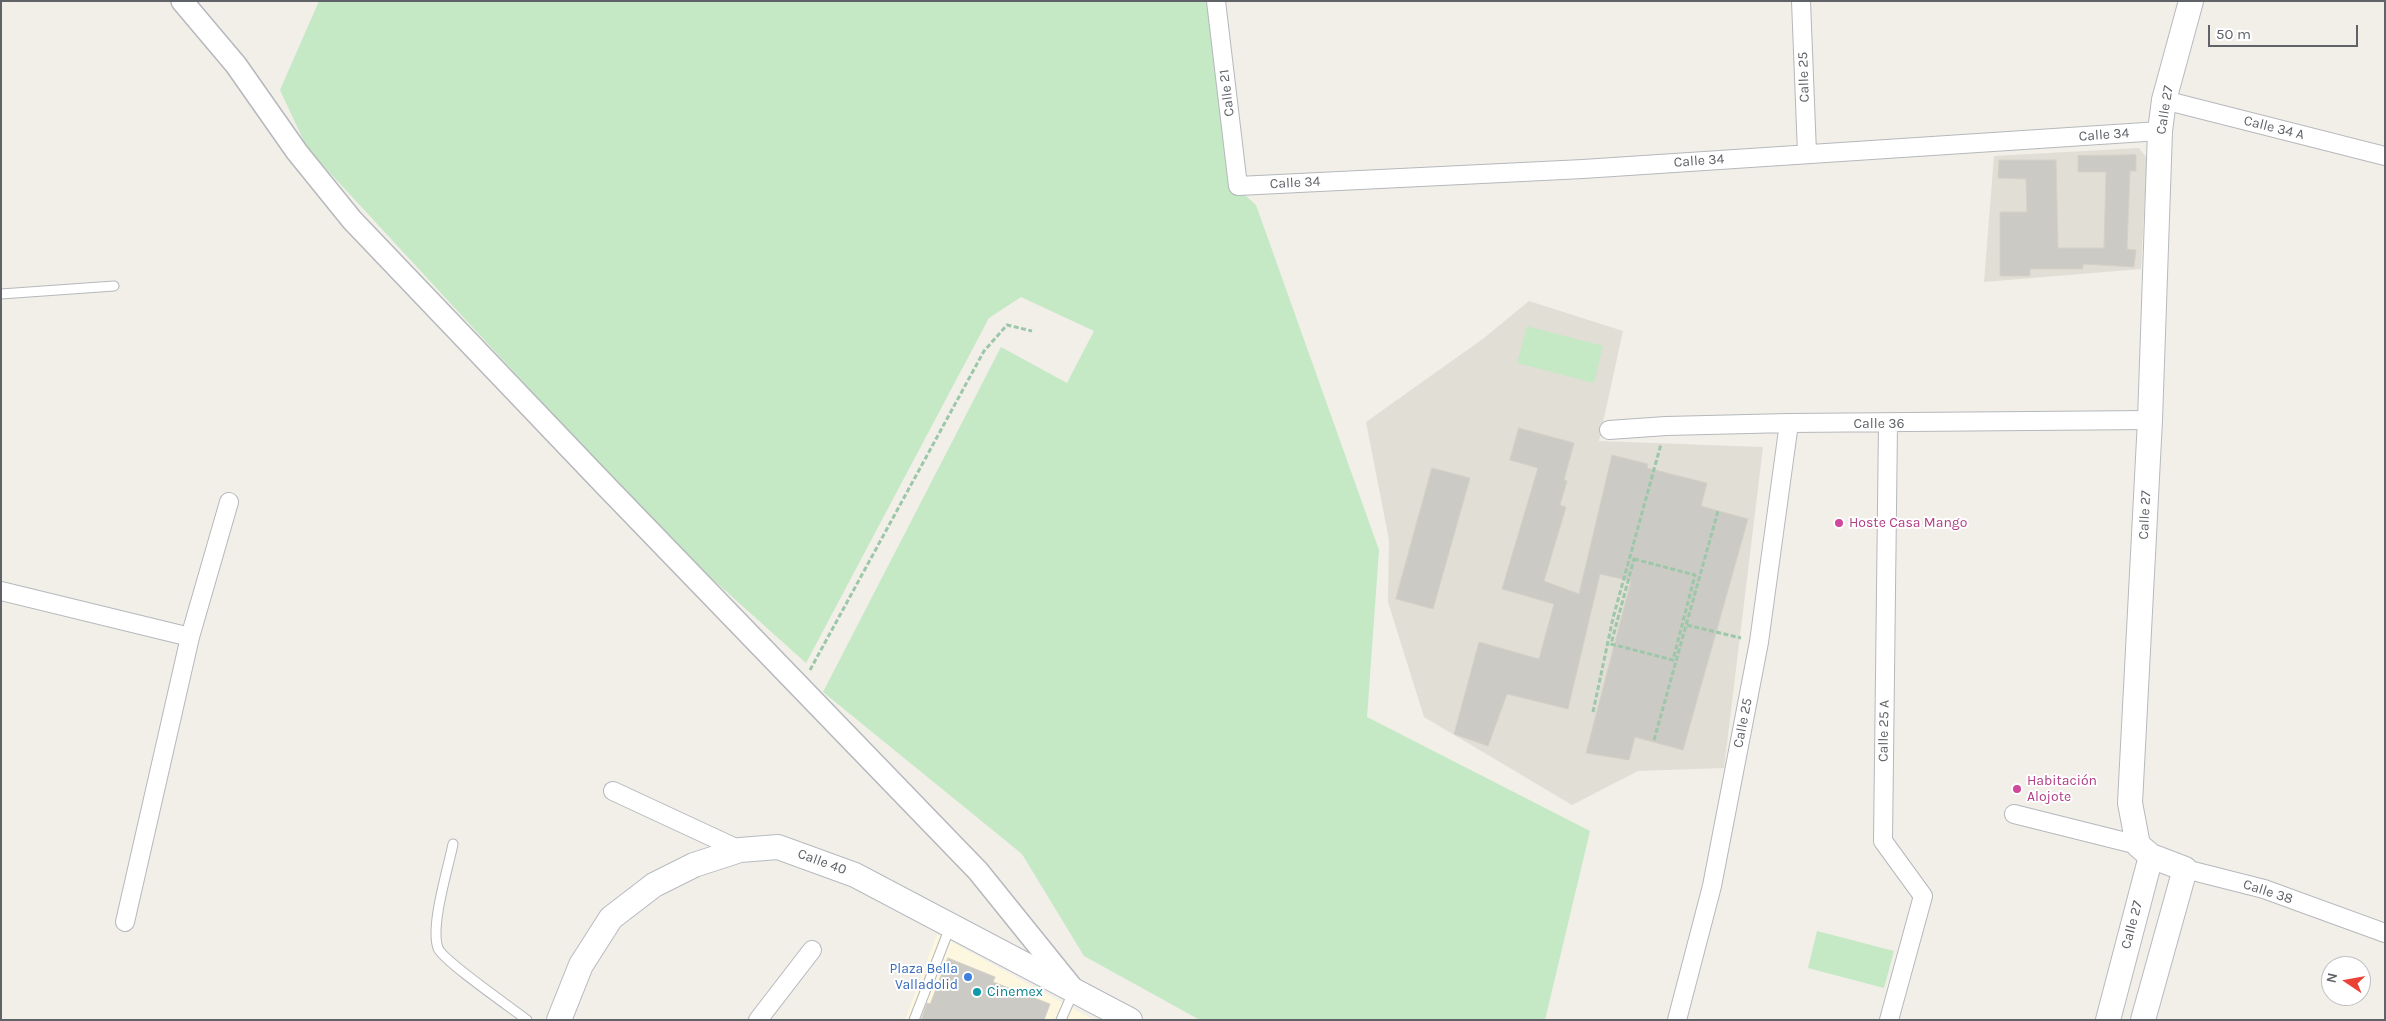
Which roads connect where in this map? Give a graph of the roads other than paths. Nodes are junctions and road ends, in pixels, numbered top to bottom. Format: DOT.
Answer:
graph roads {
  1 [pos="182,1"];
  2 [pos="1216,1"];
  3 [pos="1801,1"];
  4 [pos="2190,1"];
  5 [pos="2164,100"];
  6 [pos="2160,131"];
  7 [pos="1807,153"];
  8 [pos="2385,156"];
  9 [pos="1238,186"];
  10 [pos="114,286"];
  11 [pos="1,294"];
  12 [pos="2150,420"];
  13 [pos="1789,423"];
  14 [pos="1888,424"];
  15 [pos="1609,430"];
  16 [pos="229,502"];
  17 [pos="1,592"];
  18 [pos="190,637"];
  19 [pos="614,791"];
  20 [pos="2014,814"];
  21 [pos="453,844"];
  22 [pos="740,850"];
  23 [pos="2144,851"];
  24 [pos="2185,869"];
  25 [pos="125,922"];
  26 [pos="951,925"];
  27 [pos="2385,933"];
  28 [pos="812,950"];
  29 [pos="1074,990"];
  30 [pos="527,1020"];
  31 [pos="559,1020"];
  32 [pos="758,1020"];
  33 [pos="914,1020"];
  34 [pos="1061,1020"];
  35 [pos="1130,1020"];
  36 [pos="1677,1020"];
  37 [pos="1889,1020"];
  38 [pos="2108,1020"];
  39 [pos="2143,1020"];
  1 -- 29 [label="street"];
  2 -- 9 [label="street, Calle 21"];
  3 -- 7 [label="street, Calle 25"];
  4 -- 5 [label="main road, Calle 27"];
  5 -- 6 [label="main road, Calle 27"];
  5 -- 8 [label="street, Calle 34 A"];
  6 -- 7 [label="street, Calle 34"];
  6 -- 12 [label="main road, Calle 27"];
  7 -- 9 [label="street, Calle 34"];
  10 -- 11 [label="lane"];
  12 -- 14 [label="street, Calle 36"];
  12 -- 23 [label="main road, Calle 27"];
  13 -- 14 [label="street, Calle 36"];
  13 -- 15 [label="street, Calle 36"];
  13 -- 36 [label="street, Calle 25"];
  14 -- 37 [label="street, Calle 25 A"];
  16 -- 18 [label="street"];
  17 -- 18 [label="street"];
  18 -- 25 [label="street"];
  19 -- 22 [label="street"];
  20 -- 23 [label="street, Calle 38"];
  21 -- 30 [label="lane"];
  22 -- 26 [label="main road, Calle 40"];
  22 -- 31 [label="main road, Calle 40"];
  23 -- 24 [label="main road, Calle 38"];
  23 -- 38 [label="main road, Calle 27"];
  24 -- 27 [label="street, Calle 38"];
  24 -- 39 [label="main road"];
  26 -- 29 [label="main road, Calle 40"];
  26 -- 33 [label="lane"];
  28 -- 32 [label="street"];
  29 -- 34 [label="lane"];
  29 -- 35 [label="main road, Calle 40"];
}
